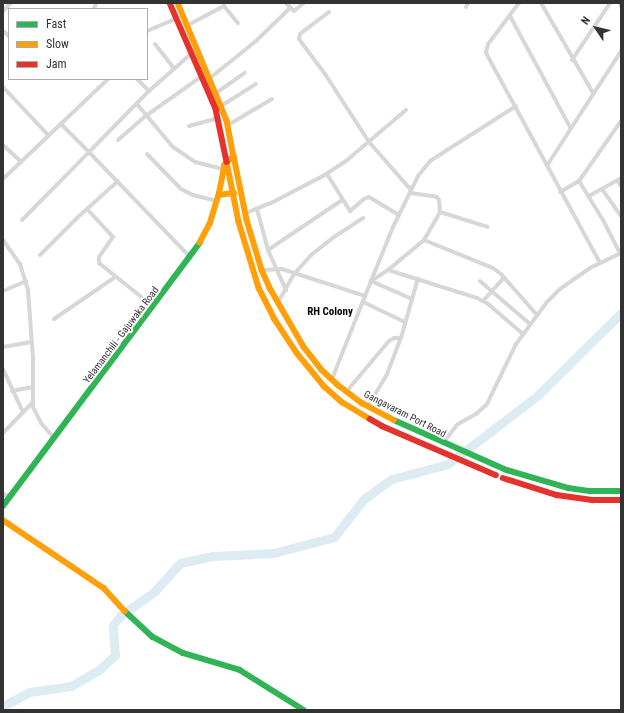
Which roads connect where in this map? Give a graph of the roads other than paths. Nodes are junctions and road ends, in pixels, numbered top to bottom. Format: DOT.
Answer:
graph roads {
  1 [pos="11,3"];
  2 [pos="170,3"];
  3 [pos="178,3"];
  4 [pos="286,3"];
  5 [pos="304,3"];
  6 [pos="519,3"];
  7 [pos="541,3"];
  8 [pos="610,3"];
  9 [pos="620,3"];
  10 [pos="621,6"];
  11 [pos="290,8"];
  12 [pos="3,11"];
  13 [pos="329,12"];
  14 [pos="510,16"];
  15 [pos="177,18"];
  16 [pos="238,23"];
  17 [pos="188,25"];
  18 [pos="148,31"];
  19 [pos="155,44"];
  20 [pos="621,52"];
  21 [pos="192,53"];
  22 [pos="572,60"];
  23 [pos="174,68"];
  24 [pos="245,73"];
  25 [pos="202,76"];
  26 [pos="210,78"];
  27 [pos="107,80"];
  28 [pos="138,80"];
  29 [pos="256,84"];
  30 [pos="3,86"];
  31 [pos="149,91"];
  32 [pos="216,93"];
  33 [pos="593,93"];
  34 [pos="272,99"];
  35 [pos="137,104"];
  36 [pos="221,106"];
  37 [pos="516,106"];
  38 [pos="406,110"];
  39 [pos="147,115"];
  40 [pos="218,118"];
  41 [pos="621,121"];
  42 [pos="61,124"];
  43 [pos="228,125"];
  44 [pos="189,126"];
  45 [pos="571,129"];
  46 [pos="48,135"];
  47 [pos="118,140"];
  48 [pos="369,142"];
  49 [pos="3,145"];
  50 [pos="89,152"];
  51 [pos="147,154"];
  52 [pos="234,156"];
  53 [pos="20,162"];
  54 [pos="227,162"];
  55 [pos="548,164"];
  56 [pos="224,169"];
  57 [pos="3,171"];
  58 [pos="327,174"];
  59 [pos="7,175"];
  60 [pos="621,178"];
  61 [pos="3,179"];
  62 [pos="118,181"];
  63 [pos="580,181"];
  64 [pos="617,181"];
  65 [pos="621,186"];
  66 [pos="602,189"];
  67 [pos="410,192"];
  68 [pos="560,192"];
  69 [pos="234,193"];
  70 [pos="589,196"];
  71 [pos="218,198"];
  72 [pos="342,200"];
  73 [pos="87,209"];
  74 [pos="257,209"];
  75 [pos="246,212"];
  76 [pos="440,212"];
  77 [pos="399,215"];
  78 [pos="621,216"];
  79 [pos="363,218"];
  80 [pos="22,220"];
  81 [pos="488,227"];
  82 [pos="3,240"];
  83 [pos="424,240"];
  84 [pos="268,250"];
  85 [pos="620,254"];
  86 [pos="40,255"];
  87 [pos="190,257"];
  88 [pos="598,263"];
  89 [pos="275,268"];
  90 [pos="262,270"];
  91 [pos="388,270"];
  92 [pos="295,273"];
  93 [pos="115,277"];
  94 [pos="418,278"];
  95 [pos="504,278"];
  96 [pos="26,281"];
  97 [pos="371,281"];
  98 [pos="480,281"];
  99 [pos="286,290"];
  100 [pos="3,291"];
  101 [pos="492,291"];
  102 [pos="365,296"];
  103 [pos="412,299"];
  104 [pos="483,301"];
  105 [pos="278,302"];
  106 [pos="363,302"];
  107 [pos="154,307"];
  108 [pos="537,315"];
  109 [pos="54,319"];
  110 [pos="405,322"];
  111 [pos="530,324"];
  112 [pos="291,325"];
  113 [pos="283,331"];
  114 [pos="522,334"];
  115 [pos="401,338"];
  116 [pos="32,342"];
  117 [pos="3,347"];
  118 [pos="3,369"];
  119 [pos="332,379"];
  120 [pos="32,387"];
  121 [pos="348,390"];
  122 [pos="12,391"];
  123 [pos="33,402"];
  124 [pos="369,404"];
  125 [pos="22,410"];
  126 [pos="3,433"];
  127 [pos="54,438"];
  128 [pos="445,444"];
  129 [pos="496,475"];
  130 [pos="503,478"];
  131 [pos="621,491"];
  132 [pos="3,495"];
  133 [pos="10,495"];
  134 [pos="621,500"];
  135 [pos="3,506"];
  136 [pos="3,520"];
  137 [pos="304,710"];
  1 -- 12 [label="street"];
  2 -- 15 [label="street"];
  3 -- 17 [label="street"];
  4 -- 11 [label="street"];
  5 -- 11 [label="street"];
  6 -- 14 [label="street"];
  7 -- 22 [label="street"];
  8 -- 22 [label="street"];
  9 -- 10 [label="street"];
  11 -- 26 [label="street"];
  13 -- 48 [label="street"];
  14 -- 37 [label="street"];
  14 -- 45 [label="street"];
  15 -- 18 [label="street"];
  15 -- 21 [label="street"];
  16 -- 17 [label="street"];
  17 -- 26 [label="street"];
  19 -- 23 [label="street"];
  20 -- 33 [label="street"];
  21 -- 23 [label="street"];
  21 -- 25 [label="street"];
  22 -- 33 [label="street"];
  23 -- 31 [label="street"];
  24 -- 32 [label="street"];
  25 -- 39 [label="street"];
  25 -- 40 [label="street"];
  26 -- 32 [label="street"];
  27 -- 42 [label="street"];
  28 -- 31 [label="street"];
  29 -- 36 [label="street"];
  30 -- 46 [label="street"];
  31 -- 35 [label="street"];
  32 -- 36 [label="street"];
  33 -- 45 [label="street"];
  34 -- 43 [label="street"];
  35 -- 39 [label="street"];
  35 -- 50 [label="street"];
  36 -- 43 [label="street"];
  37 -- 55 [label="street"];
  37 -- 67 [label="street"];
  38 -- 48 [label="street"];
  39 -- 47 [label="street"];
  39 -- 56 [label="street"];
  40 -- 44 [label="street"];
  40 -- 54 [label="street"];
  41 -- 63 [label="street"];
  42 -- 46 [label="street"];
  42 -- 50 [label="street"];
  43 -- 52 [label="street"];
  45 -- 55 [label="street"];
  46 -- 53 [label="street"];
  48 -- 58 [label="street"];
  48 -- 67 [label="street"];
  49 -- 53 [label="street"];
  50 -- 62 [label="street"];
  50 -- 80 [label="street"];
  51 -- 71 [label="street"];
  52 -- 54 [label="street, Yelamanchili - Gajuwaka Road"];
  52 -- 75 [label="street, Gangavaram Port Road"];
  53 -- 59 [label="street"];
  54 -- 56 [label="street, Yelamanchili - Gajuwaka Road"];
  54 -- 69 [label="street, Gangavaram Port Road"];
  55 -- 68 [label="street"];
  56 -- 71 [label="street, Yelamanchili - Gajuwaka Road"];
  57 -- 59 [label="street"];
  58 -- 72 [label="street"];
  58 -- 74 [label="street"];
  59 -- 61 [label="street"];
  60 -- 64 [label="street"];
  62 -- 73 [label="street"];
  62 -- 87 [label="street"];
  63 -- 68 [label="street"];
  63 -- 70 [label="street"];
  64 -- 65 [label="street"];
  64 -- 66 [label="street"];
  66 -- 70 [label="street"];
  66 -- 78 [label="street"];
  67 -- 76 [label="street"];
  67 -- 77 [label="street"];
  68 -- 88 [label="street"];
  69 -- 71 [label="street"];
  69 -- 113 [label="street, Gangavaram Port Road"];
  70 -- 85 [label="street"];
  71 -- 87 [label="street, Yelamanchili - Gajuwaka Road"];
  72 -- 77 [label="street"];
  72 -- 84 [label="street"];
  73 -- 86 [label="street"];
  73 -- 93 [label="street"];
  74 -- 75 [label="street"];
  74 -- 84 [label="street"];
  75 -- 90 [label="street, Gangavaram Port Road"];
  76 -- 81 [label="street"];
  76 -- 83 [label="street"];
  77 -- 97 [label="street"];
  79 -- 92 [label="street"];
  82 -- 96 [label="street"];
  83 -- 91 [label="street"];
  83 -- 95 [label="street"];
  84 -- 89 [label="street"];
  85 -- 88 [label="street"];
  87 -- 107 [label="street, Yelamanchili - Gajuwaka Road"];
  88 -- 108 [label="street"];
  89 -- 90 [label="street"];
  89 -- 92 [label="street"];
  89 -- 99 [label="street"];
  90 -- 105 [label="street, Gangavaram Port Road"];
  91 -- 94 [label="street"];
  91 -- 97 [label="street"];
  92 -- 99 [label="street"];
  92 -- 102 [label="street"];
  93 -- 107 [label="street"];
  93 -- 109 [label="street"];
  94 -- 103 [label="street"];
  94 -- 104 [label="street"];
  95 -- 101 [label="street"];
  95 -- 108 [label="street"];
  96 -- 100 [label="street"];
  96 -- 116 [label="street"];
  97 -- 102 [label="street"];
  97 -- 103 [label="street"];
  98 -- 101 [label="street"];
  99 -- 105 [label="street"];
  101 -- 104 [label="street"];
  101 -- 111 [label="street"];
  102 -- 106 [label="street"];
  103 -- 110 [label="street"];
  104 -- 114 [label="street"];
  105 -- 112 [label="street, Gangavaram Port Road"];
  106 -- 110 [label="street"];
  106 -- 119 [label="street"];
  107 -- 127 [label="street, Yelamanchili - Gajuwaka Road"];
  108 -- 111 [label="street"];
  110 -- 115 [label="street"];
  111 -- 114 [label="street"];
  112 -- 113 [label="street"];
  112 -- 119 [label="street, Gangavaram Port Road"];
  113 -- 129 [label="street, Gangavaram Port Road"];
  114 -- 128 [label="street"];
  115 -- 121 [label="street"];
  115 -- 124 [label="street"];
  116 -- 117 [label="street"];
  116 -- 120 [label="street"];
  118 -- 122 [label="street"];
  119 -- 121 [label="street, Gangavaram Port Road"];
  120 -- 122 [label="street"];
  120 -- 123 [label="street"];
  121 -- 124 [label="street, Gangavaram Port Road"];
  122 -- 125 [label="street"];
  123 -- 125 [label="street"];
  123 -- 127 [label="street"];
  124 -- 128 [label="street, Gangavaram Port Road"];
  125 -- 126 [label="street"];
  127 -- 133 [label="street, Yelamanchili - Gajuwaka Road"];
  128 -- 131 [label="street, Gangavaram Port Road"];
  129 -- 130 [label="street"];
  130 -- 134 [label="street"];
  132 -- 133 [label="street"];
  133 -- 135 [label="street, Yelamanchili - Gajuwaka Road"];
  136 -- 137 [label="street"];
}
